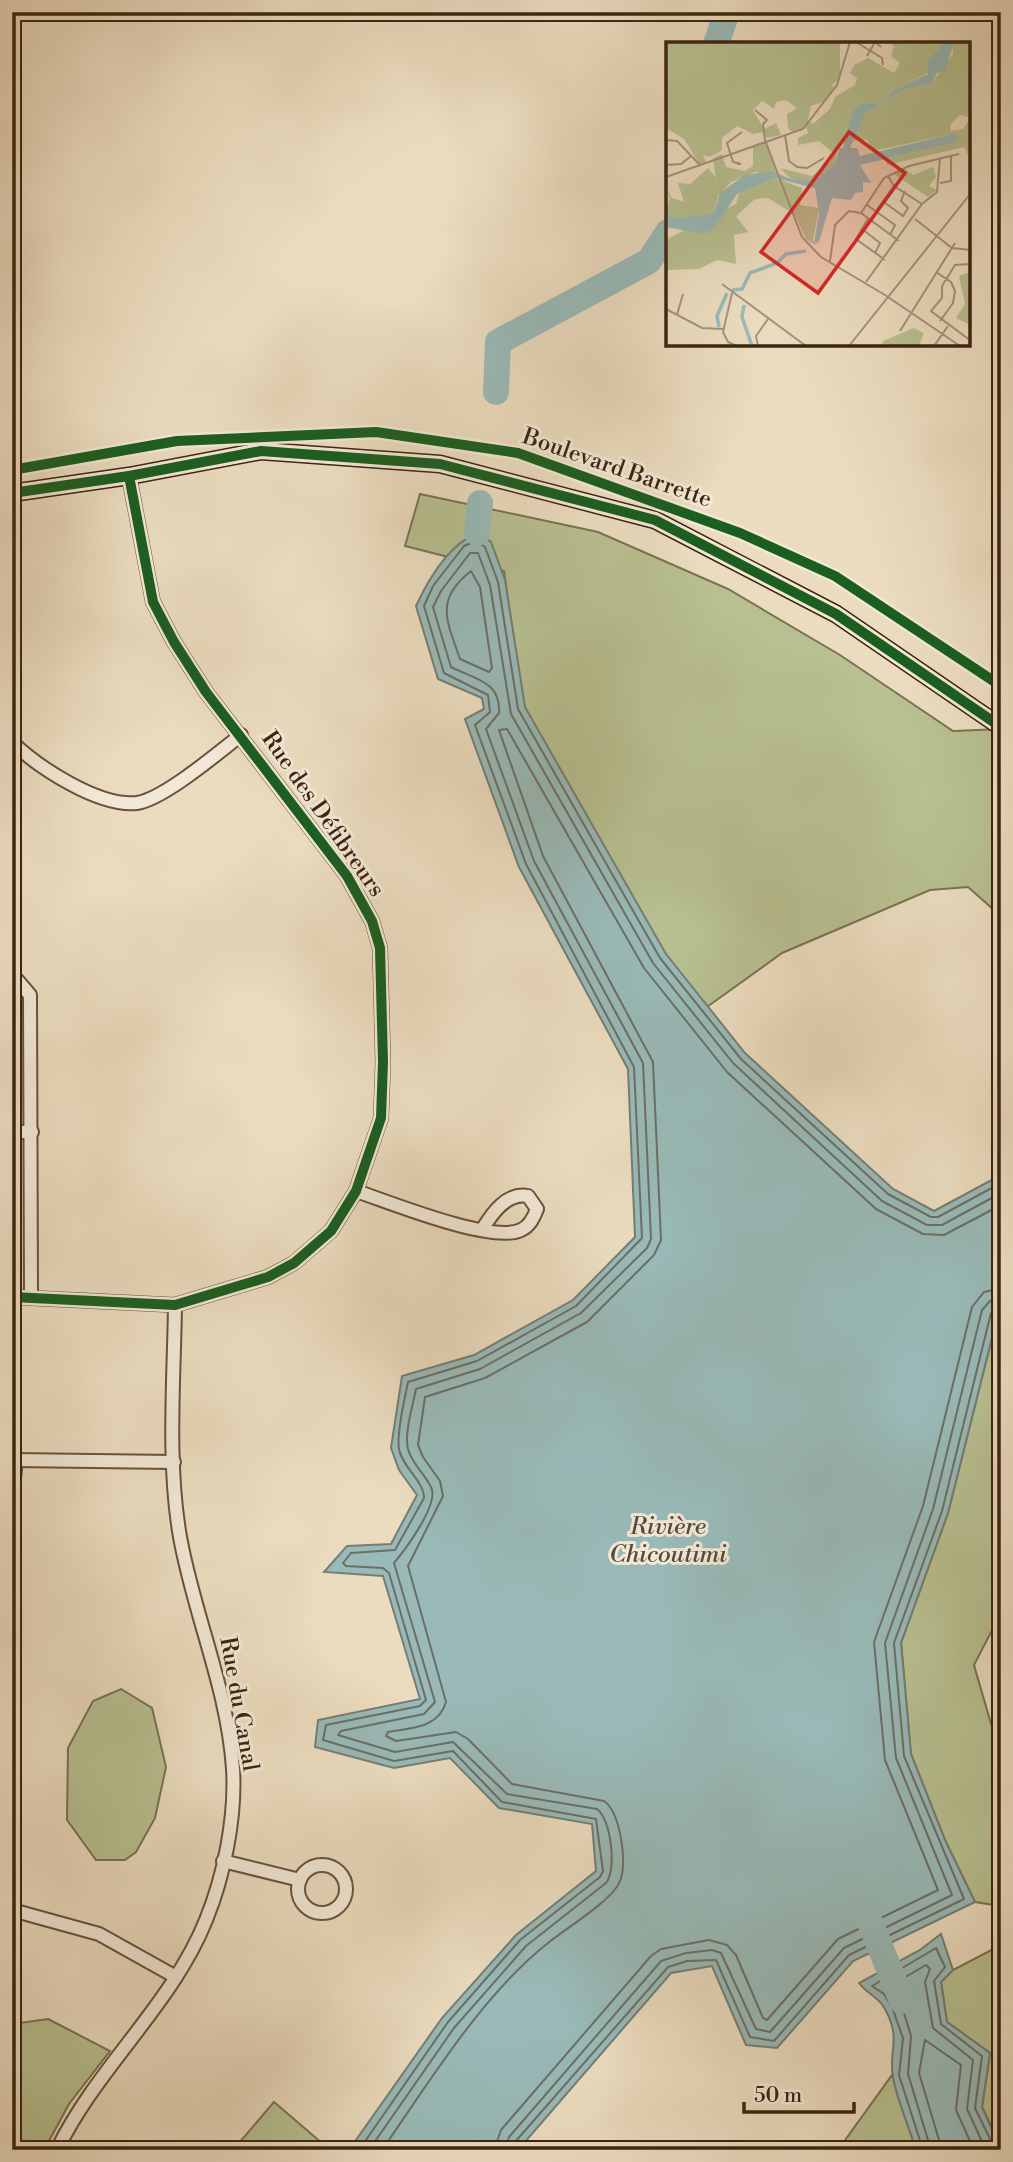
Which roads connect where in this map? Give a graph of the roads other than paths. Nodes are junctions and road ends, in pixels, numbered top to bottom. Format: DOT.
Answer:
graph roads {
  1 [pos="129,476"];
  2 [pos="12,493"];
  3 [pos="1001,727"];
  4 [pos="241,734"];
  5 [pos="12,743"];
  6 [pos="12,975"];
  7 [pos="12,1132"];
  8 [pos="32,1132"];
  9 [pos="356,1191"];
  10 [pos="482,1230"];
  11 [pos="12,1297"];
  12 [pos="31,1297"];
  13 [pos="174,1305"];
  14 [pos="14,1460"];
  15 [pos="174,1462"];
  16 [pos="12,1496"];
  17 [pos="223,1861"];
  18 [pos="300,1880"];
  19 [pos="12,1910"];
  20 [pos="176,1977"];
  21 [pos="57,2150"];
  1 -- 2 [label="street, Boulevard Barrette"];
  1 -- 3 [label="street, Boulevard Barrette"];
  1 -- 4 [label="street, Rue des Défibreurs"];
  4 -- 5 [label="street"];
  4 -- 9 [label="street, Rue des Défibreurs"];
  6 -- 8 [label="street"];
  7 -- 8 [label="street"];
  8 -- 12 [label="street"];
  9 -- 10 [label="street"];
  9 -- 13 [label="street, Rue des Défibreurs"];
  11 -- 12 [label="street, Rue des Défibreurs"];
  12 -- 13 [label="street, Rue des Défibreurs"];
  13 -- 15 [label="street, Rue du Canal"];
  14 -- 15 [label="street"];
  14 -- 16 [label="street"];
  15 -- 17 [label="street, Rue du Canal"];
  17 -- 18 [label="street"];
  17 -- 20 [label="street, Rue du Canal"];
  19 -- 20 [label="street"];
  20 -- 21 [label="street, Rue du Canal"];
}
